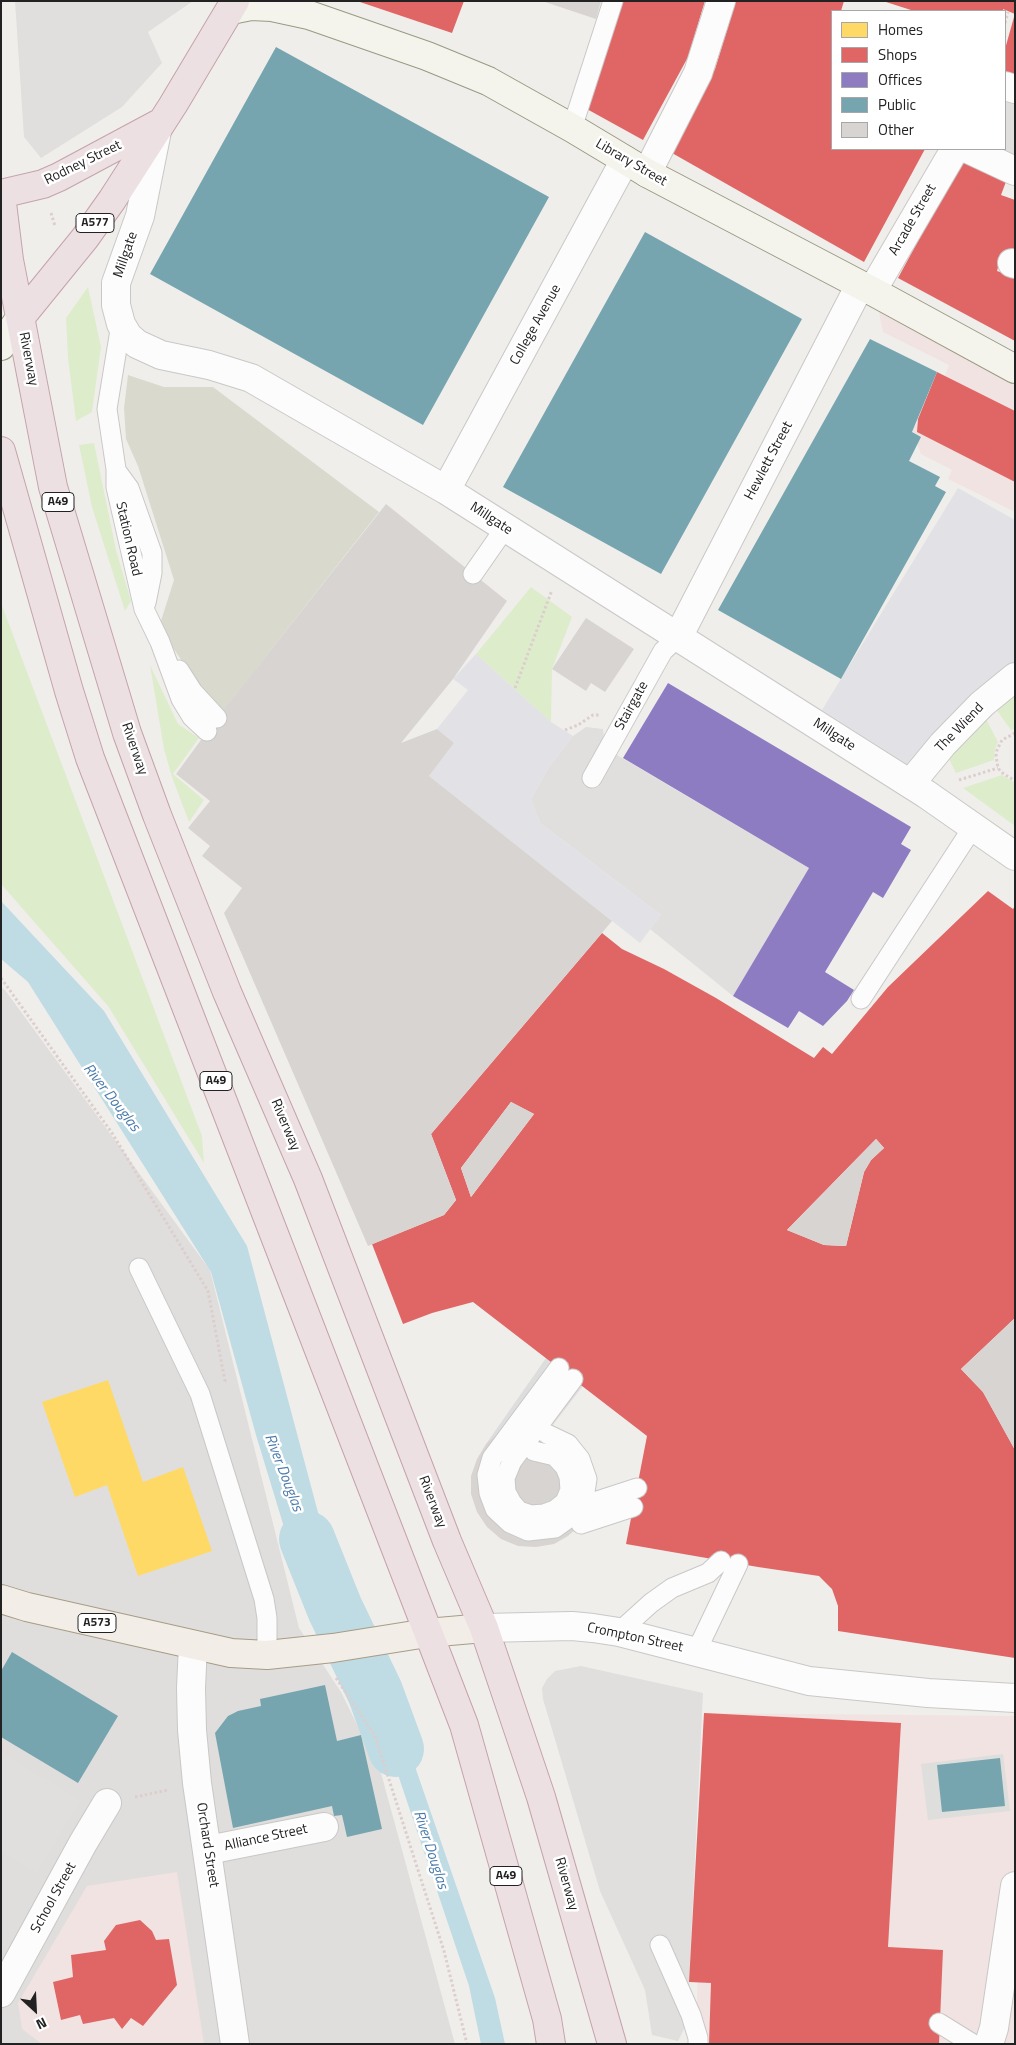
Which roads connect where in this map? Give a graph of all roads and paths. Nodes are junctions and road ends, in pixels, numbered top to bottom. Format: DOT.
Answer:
graph roads {
  1 [pos="613,1"];
  2 [pos="721,1"];
  3 [pos="233,5"];
  4 [pos="1008,12"];
  5 [pos="1006,19"];
  6 [pos="159,127"];
  7 [pos="572,128"];
  8 [pos="954,150"];
  9 [pos="970,150"];
  10 [pos="636,167"];
  11 [pos="1015,171"];
  12 [pos="1,194"];
  13 [pos="866,288"];
  14 [pos="20,318"];
  15 [pos="121,324"];
  16 [pos="1,346"];
  17 [pos="1015,369"];
  18 [pos="1,451"];
  19 [pos="446,490"];
  20 [pos="505,528"];
  21 [pos="562,564"];
  22 [pos="473,574"];
  23 [pos="678,637"];
  24 [pos="1015,677"];
  25 [pos="515,688"];
  26 [pos="212,724"];
  27 [pos="1015,733"];
  28 [pos="592,778"];
  29 [pos="1015,781"];
  30 [pos="910,784"];
  31 [pos="973,827"];
  32 [pos="1015,856"];
  33 [pos="1,978"];
  34 [pos="861,999"];
  35 [pos="139,1268"];
  36 [pos="200,1394"];
  37 [pos="547,1434"];
  38 [pos="534,1451"];
  39 [pos="637,1488"];
  40 [pos="591,1502"];
  41 [pos="633,1507"];
  42 [pos="581,1524"];
  43 [pos="679,1584"];
  44 [pos="1,1598"];
  45 [pos="720,1604"];
  46 [pos="484,1628"];
  47 [pos="619,1632"];
  48 [pos="427,1633"];
  49 [pos="194,1645"];
  50 [pos="325,1649"];
  51 [pos="696,1652"];
  52 [pos="267,1655"];
  53 [pos="1015,1698"];
  54 [pos="197,1783"];
  55 [pos="108,1804"];
  56 [pos="324,1826"];
  57 [pos="208,1850"];
  58 [pos="1015,1886"];
  59 [pos="660,1945"];
  60 [pos="1,1992"];
  61 [pos="939,2023"];
  62 [pos="985,2038"];
  63 [pos="702,2041"];
  64 [pos="235,2044"];
  65 [pos="467,2044"];
  66 [pos="551,2044"];
  67 [pos="612,2044"];
  1 -- 7 [label="lane"];
  2 -- 10 [label="street, College Avenue"];
  3 -- 6 [label="highway, Rodney Street / A577"];
  3 -- 7 [label="street, Library Street"];
  4 -- 5 [label="path"];
  6 -- 12 [label="highway, Rodney Street / A577"];
  6 -- 14 [label="highway, Rodney Street / A577"];
  6 -- 15 [label="street, Millgate"];
  7 -- 10 [label="street, Library Street"];
  8 -- 13 [label="street, Arcade Street"];
  9 -- 11 [label="street"];
  10 -- 13 [label="street, Library Street"];
  10 -- 19 [label="street, College Avenue"];
  12 -- 14 [label="highway, Riverway / A49"];
  13 -- 17 [label="street, Library Street"];
  13 -- 23 [label="street, Hewlett Street"];
  14 -- 16 [label="street"];
  14 -- 46 [label="highway, Riverway / A49"];
  15 -- 19 [label="street, Millgate"];
  15 -- 26 [label="lane, Station Road"];
  18 -- 48 [label="highway, A49"];
  19 -- 20 [label="street, Millgate"];
  20 -- 21 [label="street, Millgate"];
  20 -- 22 [label="lane"];
  21 -- 23 [label="street, Millgate"];
  21 -- 25 [label="path"];
  23 -- 28 [label="lane, Stairgate"];
  23 -- 30 [label="street, Millgate"];
  24 -- 30 [label="street, The Wiend"];
  27 -- 29 [label="path"];
  30 -- 31 [label="street, Millgate"];
  31 -- 32 [label="street, Millgate"];
  31 -- 34 [label="lane"];
  33 -- 36 [label="path"];
  35 -- 36 [label="lane"];
  36 -- 52 [label="lane"];
  37 -- 38 [label="lane"];
  39 -- 40 [label="lane"];
  41 -- 42 [label="lane"];
  43 -- 45 [label="lane"];
  43 -- 45 [label="lane"];
  43 -- 47 [label="lane"];
  44 -- 49 [label="main road, A573"];
  45 -- 51 [label="lane"];
  46 -- 47 [label="street, Crompton Street"];
  46 -- 48 [label="main road, Crompton Street / A573"];
  46 -- 67 [label="highway, Riverway / A49"];
  47 -- 51 [label="street, Crompton Street"];
  48 -- 50 [label="main road, Crompton Street / A573"];
  48 -- 66 [label="highway, A49"];
  49 -- 52 [label="main road, Crompton Street / A573"];
  49 -- 54 [label="street, Orchard Street"];
  50 -- 52 [label="main road, Crompton Street / A573"];
  50 -- 65 [label="path"];
  51 -- 53 [label="street, Crompton Street"];
  54 -- 55 [label="path"];
  54 -- 57 [label="street, Orchard Street"];
  55 -- 60 [label="street, School Street"];
  56 -- 57 [label="street, Alliance Street"];
  57 -- 64 [label="street, Orchard Street"];
  58 -- 62 [label="street"];
  59 -- 63 [label="lane"];
  61 -- 62 [label="lane"];
}
